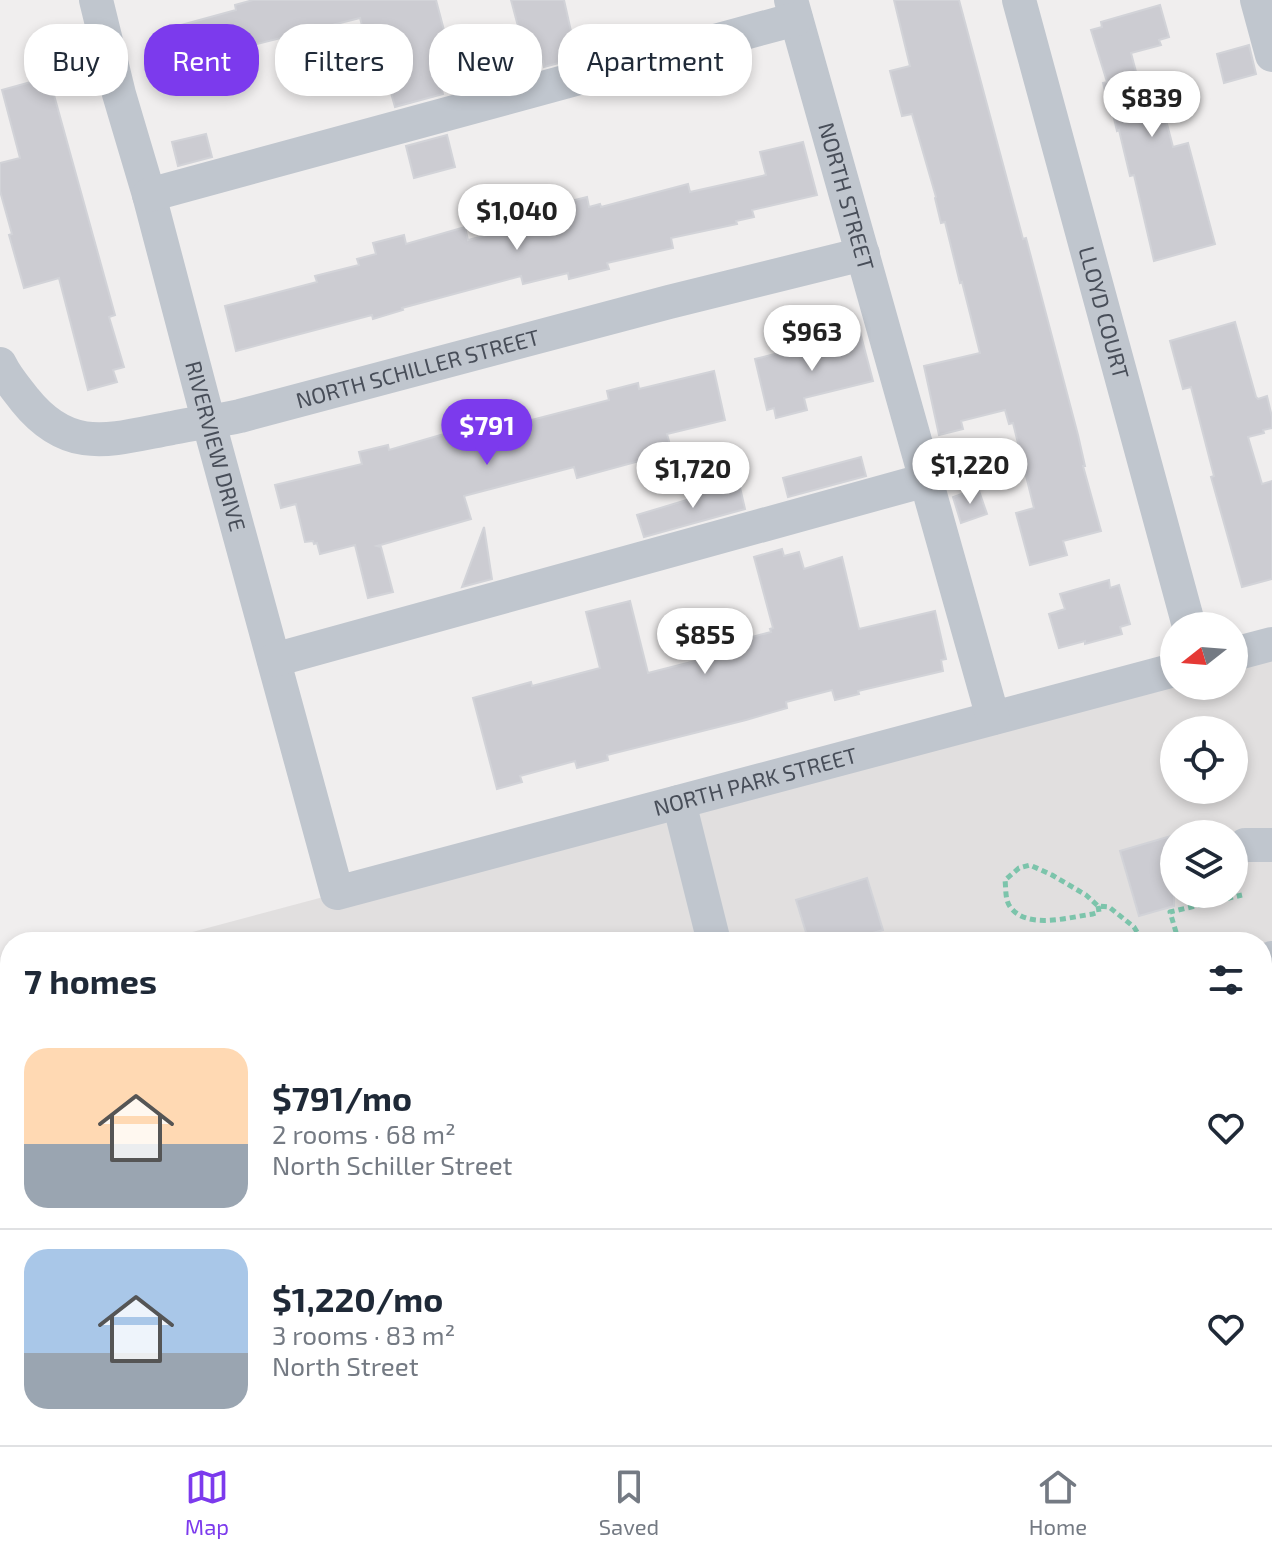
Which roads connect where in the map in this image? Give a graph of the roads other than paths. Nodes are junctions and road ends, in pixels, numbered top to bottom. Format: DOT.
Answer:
graph roads {
  1 [pos="96,0"];
  2 [pos="1019,0"];
  3 [pos="1257,0"];
  4 [pos="794,9"];
  5 [pos="1272,55"];
  6 [pos="149,195"];
  7 [pos="863,254"];
  8 [pos="0,364"];
  9 [pos="209,423"];
  10 [pos="926,480"];
  11 [pos="1185,612"];
  12 [pos="1272,644"];
  13 [pos="1248,650"];
  14 [pos="274,660"];
  15 [pos="1160,674"];
  16 [pos="993,718"];
  17 [pos="679,802"];
  18 [pos="337,893"];
  19 [pos="712,932"];
  1 -- 6 [label="street, RIVERVIEW DRIVE"];
  2 -- 11 [label="street, LLOYD COURT"];
  3 -- 5 [label="street"];
  4 -- 6 [label="street"];
  4 -- 7 [label="street, NORTH STREET"];
  6 -- 9 [label="street, RIVERVIEW DRIVE"];
  7 -- 9 [label="street, NORTH SCHILLER STREET"];
  7 -- 10 [label="street, NORTH STREET"];
  8 -- 9 [label="street, NORTH SCHILLER STREET"];
  9 -- 14 [label="street, RIVERVIEW DRIVE"];
  10 -- 14 [label="street"];
  10 -- 16 [label="street, NORTH STREET"];
  12 -- 13 [label="street"];
  14 -- 18 [label="street, RIVERVIEW DRIVE"];
  15 -- 16 [label="street, NORTH PARK STREET"];
  16 -- 17 [label="street, NORTH PARK STREET"];
  17 -- 18 [label="street, NORTH PARK STREET"];
  17 -- 19 [label="street"];
}
